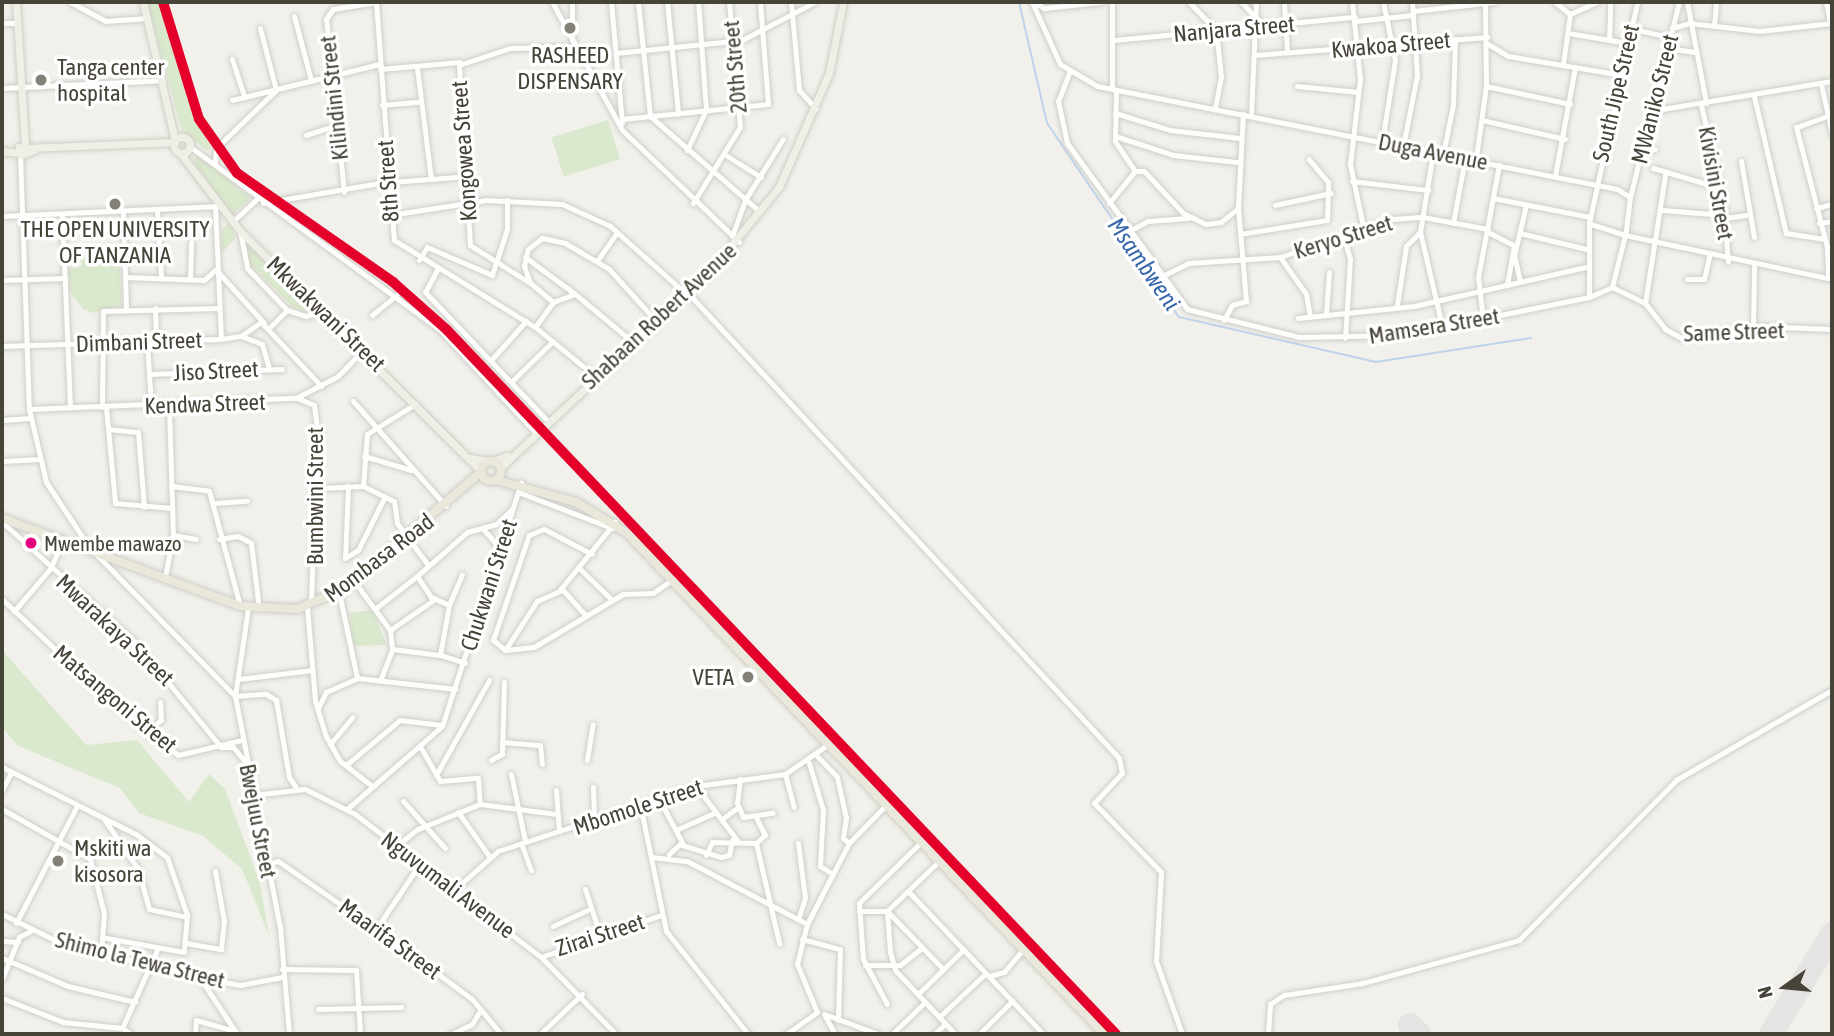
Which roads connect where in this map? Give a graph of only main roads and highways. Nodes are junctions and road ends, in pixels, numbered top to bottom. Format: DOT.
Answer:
graph roads {
  1 [pos="16,2"];
  2 [pos="143,2"];
  3 [pos="843,2"];
  4 [pos="175,125"];
  5 [pos="181,147"];
  6 [pos="22,150"];
  7 [pos="5,151"];
  8 [pos="468,456"];
  9 [pos="508,456"];
  10 [pos="490,461"];
  11 [pos="501,468"];
  12 [pos="481,471"];
  13 [pos="510,479"];
  14 [pos="493,481"];
  15 [pos="470,486"];
  16 [pos="2,520"];
  17 [pos="1104,1034"];
  1 -- 6 [label="main road"];
  2 -- 4 [label="main road"];
  3 -- 9 [label="main road, Shabaan Robert Avenue"];
  4 -- 5 [label="main road"];
  4 -- 5 [label="main road"];
  5 -- 6 [label="main road"];
  5 -- 8 [label="main road, Mkwakwani Street"];
  6 -- 7 [label="main road"];
  8 -- 10 [label="main road"];
  8 -- 12 [label="main road, Mkwakwani Street"];
  9 -- 10 [label="main road"];
  9 -- 11 [label="main road, Shabaan Robert Avenue"];
  10 -- 11 [label="highway"];
  10 -- 12 [label="highway, Mombasa Road"];
  11 -- 13 [label="highway"];
  11 -- 14 [label="highway"];
  12 -- 14 [label="highway"];
  12 -- 15 [label="highway, Mombasa Road"];
  13 -- 14 [label="highway, Mombasa Road"];
  13 -- 17 [label="highway"];
  14 -- 15 [label="highway, Mombasa Road"];
  15 -- 16 [label="highway, Mombasa Road"];
}
